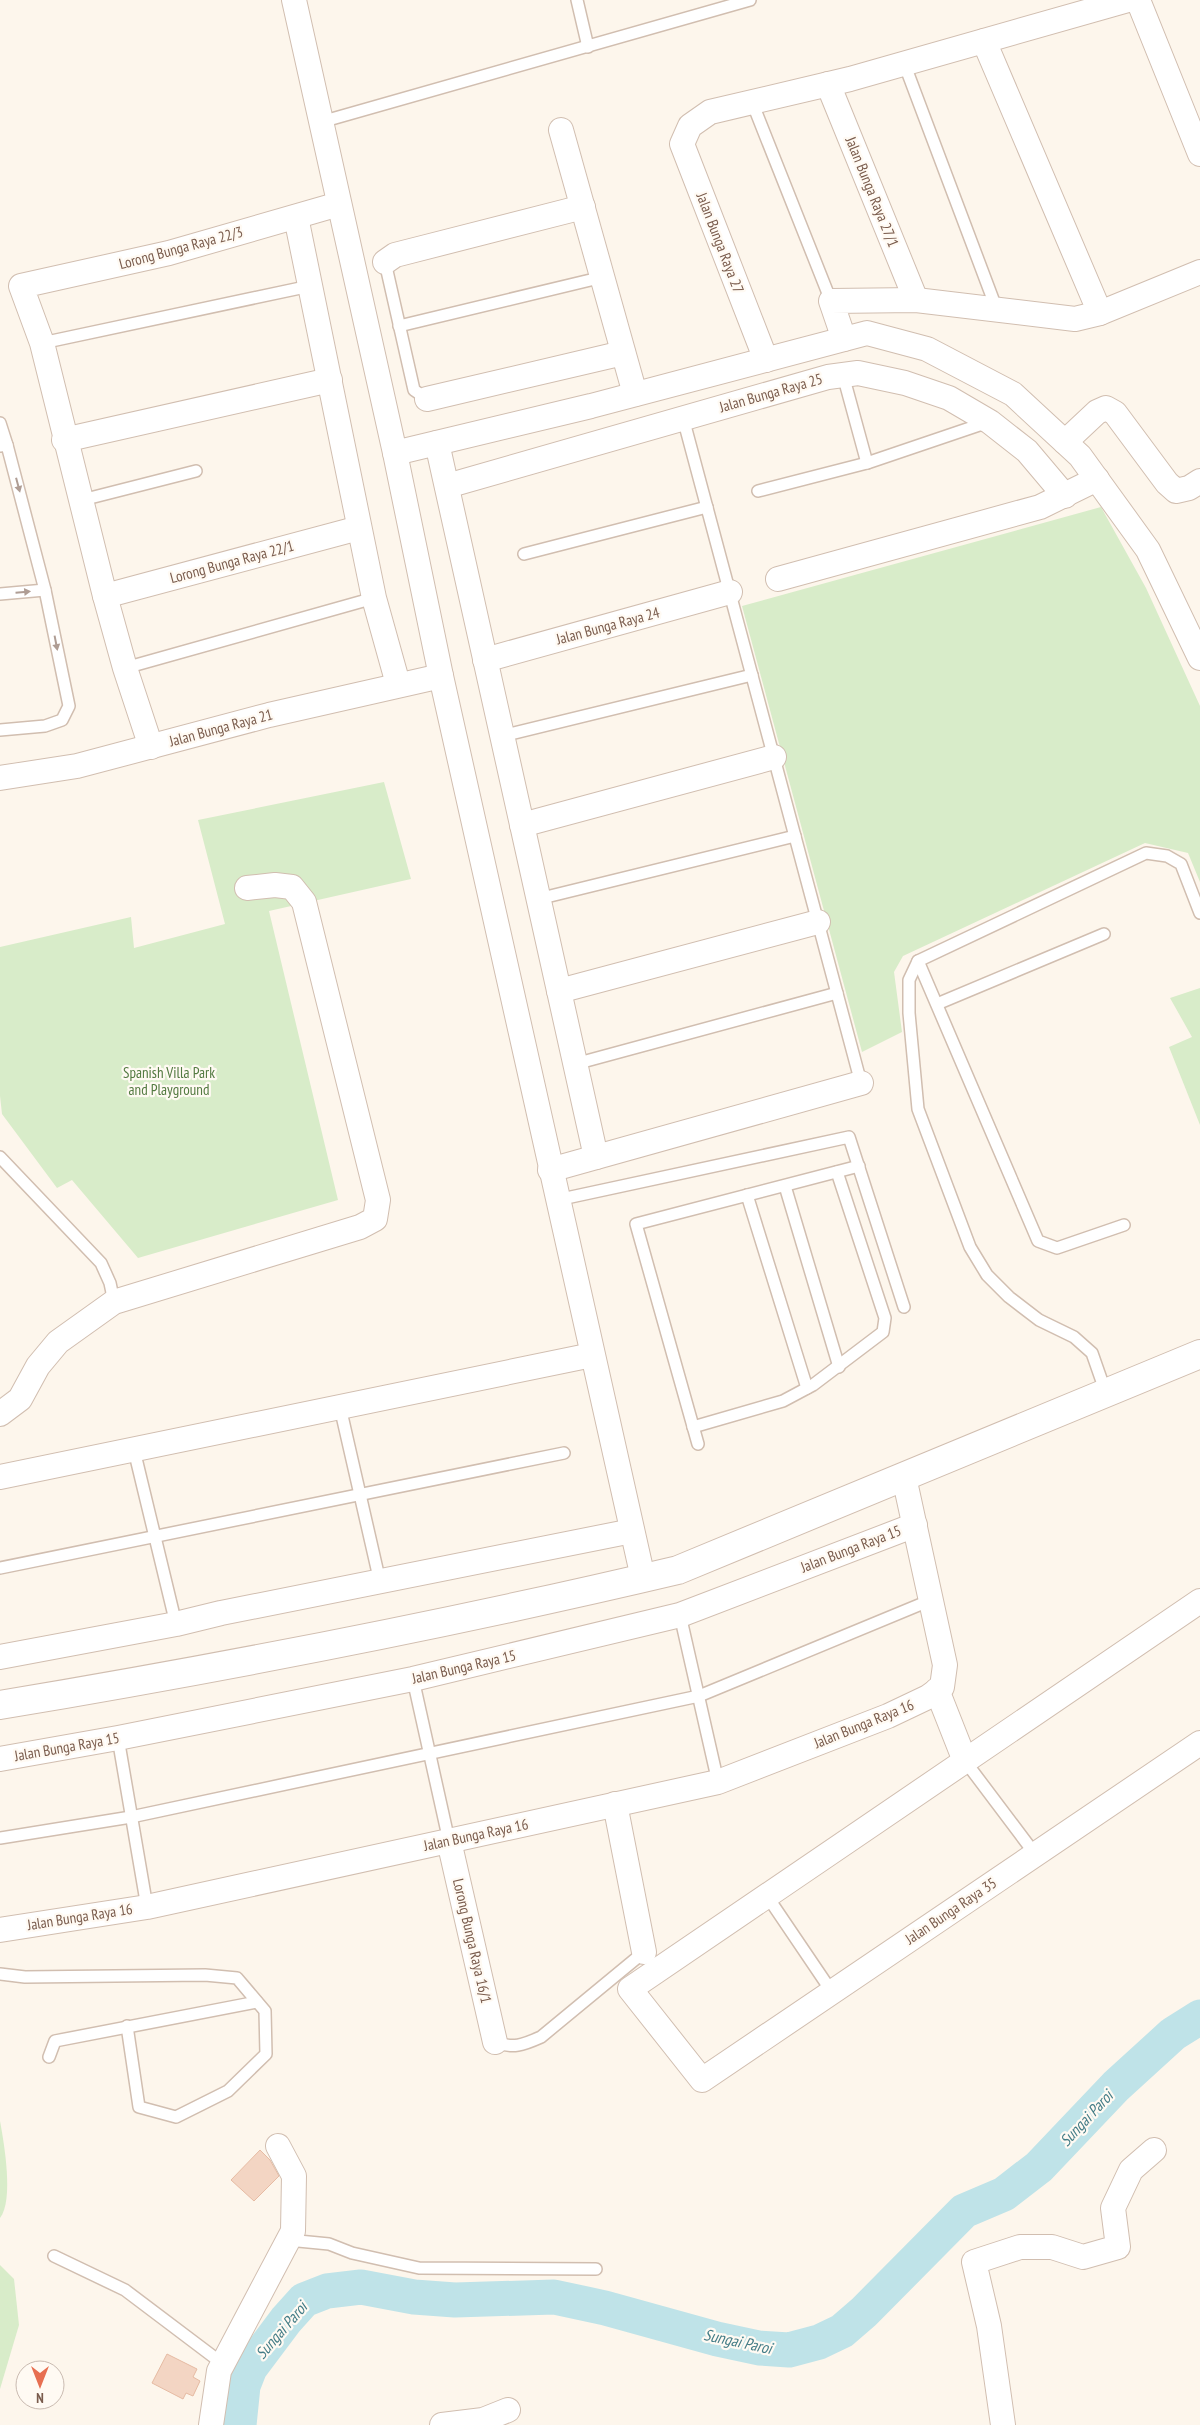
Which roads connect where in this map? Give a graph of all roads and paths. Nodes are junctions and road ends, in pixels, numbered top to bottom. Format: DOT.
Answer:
graph roads {
  1 [pos="294,0"];
  2 [pos="577,0"];
  3 [pos="750,0"];
  4 [pos="1128,0"];
  5 [pos="1138,0"];
  6 [pos="984,41"];
  7 [pos="588,47"];
  8 [pos="904,63"];
  9 [pos="828,84"];
  10 [pos="752,102"];
  11 [pos="321,122"];
  12 [pos="561,130"];
  13 [pos="1200,154"];
  14 [pos="339,204"];
  15 [pos="583,207"];
  16 [pos="296,217"];
  17 [pos="385,262"];
  18 [pos="1200,272"];
  19 [pos="603,278"];
  20 [pos="310,286"];
  21 [pos="916,300"];
  22 [pos="831,301"];
  23 [pos="997,310"];
  24 [pos="1100,313"];
  25 [pos="399,326"];
  26 [pos="844,339"];
  27 [pos="42,342"];
  28 [pos="623,353"];
  29 [pos="766,360"];
  30 [pos="843,375"];
  31 [pos="330,380"];
  32 [pos="636,394"];
  33 [pos="426,399"];
  34 [pos="683,418"];
  35 [pos="990,422"];
  36 [pos="0,423"];
  37 [pos="64,440"];
  38 [pos="1065,442"];
  39 [pos="437,443"];
  40 [pos="4,445"];
  41 [pos="395,453"];
  42 [pos="867,463"];
  43 [pos="196,471"];
  44 [pos="1097,479"];
  45 [pos="1200,481"];
  46 [pos="447,486"];
  47 [pos="758,491"];
  48 [pos="1065,496"];
  49 [pos="82,500"];
  50 [pos="707,507"];
  51 [pos="359,528"];
  52 [pos="524,554"];
  53 [pos="778,579"];
  54 [pos="46,590"];
  55 [pos="730,592"];
  56 [pos="0,594"];
  57 [pos="105,596"];
  58 [pos="374,598"];
  59 [pos="1191,614"];
  60 [pos="1200,658"];
  61 [pos="486,660"];
  62 [pos="125,668"];
  63 [pos="752,675"];
  64 [pos="440,676"];
  65 [pos="398,684"];
  66 [pos="0,730"];
  67 [pos="502,736"];
  68 [pos="151,747"];
  69 [pos="774,757"];
  70 [pos="0,778"];
  71 [pos="522,825"];
  72 [pos="795,836"];
  73 [pos="247,888"];
  74 [pos="538,899"];
  75 [pos="1200,913"];
  76 [pos="818,922"];
  77 [pos="1104,934"];
  78 [pos="918,961"];
  79 [pos="559,991"];
  80 [pos="837,993"];
  81 [pos="937,1004"];
  82 [pos="575,1064"];
  83 [pos="861,1083"];
  84 [pos="0,1157"];
  85 [pos="596,1157"];
  86 [pos="859,1166"];
  87 [pos="550,1170"];
  88 [pos="837,1172"];
  89 [pos="785,1186"];
  90 [pos="747,1195"];
  91 [pos="557,1200"];
  92 [pos="1124,1225"];
  93 [pos="114,1302"];
  94 [pos="904,1307"];
  95 [pos="1200,1354"];
  96 [pos="592,1356"];
  97 [pos="838,1367"];
  98 [pos="807,1388"];
  99 [pos="1106,1393"];
  100 [pos="340,1407"];
  101 [pos="0,1414"];
  102 [pos="693,1427"];
  103 [pos="698,1444"];
  104 [pos="134,1450"];
  105 [pos="564,1452"];
  106 [pos="0,1477"];
  107 [pos="904,1477"];
  108 [pos="359,1495"];
  109 [pos="915,1525"];
  110 [pos="632,1531"];
  111 [pos="154,1536"];
  112 [pos="0,1568"];
  113 [pos="643,1578"];
  114 [pos="380,1582"];
  115 [pos="931,1600"];
  116 [pos="1200,1601"];
  117 [pos="680,1615"];
  118 [pos="176,1624"];
  119 [pos="0,1657"];
  120 [pos="413,1679"];
  121 [pos="937,1690"];
  122 [pos="699,1696"];
  123 [pos="0,1705"];
  124 [pos="118,1738"];
  125 [pos="1200,1743"];
  126 [pos="430,1755"];
  127 [pos="0,1758"];
  128 [pos="966,1761"];
  129 [pos="718,1782"];
  130 [pos="615,1804"];
  131 [pos="131,1817"];
  132 [pos="0,1838"];
  133 [pos="449,1841"];
  134 [pos="1035,1854"];
  135 [pos="767,1896"];
  136 [pos="147,1907"];
  137 [pos="0,1930"];
  138 [pos="644,1952"];
  139 [pos="0,1974"];
  140 [pos="832,1992"];
  141 [pos="257,2002"];
  142 [pos="127,2026"];
  143 [pos="495,2042"];
  144 [pos="49,2057"];
  145 [pos="278,2146"];
  146 [pos="1154,2150"];
  147 [pos="288,2240"];
  148 [pos="54,2256"];
  149 [pos="596,2269"];
  150 [pos="223,2364"];
  151 [pos="508,2410"];
  152 [pos="211,2425"];
  153 [pos="442,2425"];
  154 [pos="1003,2425"];
  1 -- 11 [label="street"];
  2 -- 7 [label="lane"];
  3 -- 7 [label="lane"];
  4 -- 6 [label="street"];
  5 -- 13 [label="street"];
  6 -- 8 [label="street"];
  6 -- 24 [label="street"];
  7 -- 11 [label="lane"];
  8 -- 9 [label="street"];
  8 -- 23 [label="lane"];
  9 -- 10 [label="street"];
  9 -- 21 [label="street, Jalan Bunga Raya 27/1"];
  10 -- 22 [label="lane"];
  10 -- 29 [label="street, Jalan Bunga Raya 27"];
  11 -- 14 [label="street"];
  12 -- 15 [label="street"];
  14 -- 16 [label="street, Lorong Bunga Raya 22/3"];
  14 -- 41 [label="street"];
  15 -- 17 [label="street"];
  15 -- 19 [label="street"];
  16 -- 20 [label="street"];
  16 -- 27 [label="street, Lorong Bunga Raya 22/3"];
  17 -- 25 [label="lane"];
  18 -- 24 [label="street"];
  19 -- 25 [label="lane"];
  19 -- 28 [label="street"];
  20 -- 27 [label="lane"];
  20 -- 31 [label="street"];
  21 -- 22 [label="street"];
  21 -- 23 [label="street"];
  22 -- 26 [label="street"];
  23 -- 24 [label="street"];
  25 -- 33 [label="lane"];
  26 -- 29 [label="street"];
  26 -- 38 [label="street"];
  27 -- 37 [label="street"];
  28 -- 32 [label="street"];
  28 -- 33 [label="street"];
  29 -- 32 [label="street"];
  30 -- 34 [label="street, Jalan Bunga Raya 25"];
  30 -- 35 [label="street, Jalan Bunga Raya 25"];
  30 -- 42 [label="lane"];
  31 -- 37 [label="street"];
  31 -- 51 [label="street"];
  32 -- 39 [label="street"];
  34 -- 46 [label="street, Jalan Bunga Raya 25"];
  34 -- 50 [label="lane"];
  35 -- 42 [label="lane"];
  35 -- 48 [label="street, Jalan Bunga Raya 25"];
  36 -- 40 [label="lane"];
  37 -- 49 [label="street"];
  38 -- 44 [label="street"];
  38 -- 45 [label="street"];
  39 -- 41 [label="street"];
  39 -- 46 [label="street"];
  40 -- 54 [label="lane, one-way"];
  41 -- 64 [label="street"];
  42 -- 47 [label="lane"];
  43 -- 49 [label="lane"];
  44 -- 48 [label="street"];
  44 -- 59 [label="street"];
  46 -- 61 [label="street"];
  48 -- 53 [label="street"];
  49 -- 57 [label="street"];
  50 -- 52 [label="lane"];
  50 -- 55 [label="lane"];
  51 -- 57 [label="street, Lorong Bunga Raya 22/1"];
  51 -- 58 [label="street"];
  56 -- 54 [label="lane, one-way"];
  54 -- 66 [label="lane, one-way"];
  55 -- 61 [label="street, Jalan Bunga Raya 24"];
  55 -- 63 [label="lane"];
  57 -- 62 [label="street"];
  58 -- 62 [label="lane"];
  58 -- 65 [label="street"];
  59 -- 60 [label="street"];
  61 -- 67 [label="street"];
  62 -- 68 [label="street"];
  63 -- 67 [label="lane"];
  63 -- 69 [label="lane"];
  64 -- 65 [label="street, Jalan Bunga Raya 21"];
  64 -- 87 [label="street"];
  65 -- 68 [label="street, Jalan Bunga Raya 21"];
  67 -- 71 [label="street"];
  68 -- 70 [label="street, Jalan Bunga Raya 21"];
  69 -- 71 [label="street"];
  69 -- 72 [label="lane"];
  71 -- 74 [label="street"];
  72 -- 74 [label="lane"];
  72 -- 76 [label="lane"];
  73 -- 93 [label="street"];
  74 -- 79 [label="street"];
  75 -- 78 [label="lane"];
  76 -- 79 [label="street"];
  76 -- 80 [label="lane"];
  77 -- 81 [label="lane"];
  78 -- 81 [label="lane"];
  78 -- 99 [label="lane"];
  79 -- 82 [label="street"];
  80 -- 82 [label="lane"];
  80 -- 83 [label="lane"];
  81 -- 92 [label="lane"];
  82 -- 85 [label="street"];
  83 -- 85 [label="street"];
  84 -- 93 [label="lane"];
  85 -- 87 [label="street"];
  86 -- 88 [label="lane"];
  86 -- 91 [label="lane"];
  86 -- 94 [label="lane"];
  87 -- 91 [label="street"];
  88 -- 89 [label="lane"];
  88 -- 97 [label="lane"];
  89 -- 90 [label="lane"];
  89 -- 97 [label="lane"];
  90 -- 98 [label="lane"];
  90 -- 102 [label="lane"];
  91 -- 96 [label="street"];
  93 -- 101 [label="street"];
  95 -- 99 [label="street"];
  96 -- 100 [label="street"];
  96 -- 110 [label="street"];
  97 -- 98 [label="lane"];
  98 -- 102 [label="lane"];
  99 -- 107 [label="street"];
  100 -- 104 [label="street"];
  100 -- 108 [label="lane"];
  102 -- 103 [label="lane"];
  104 -- 106 [label="street"];
  104 -- 111 [label="lane"];
  105 -- 108 [label="lane"];
  107 -- 109 [label="street"];
  107 -- 113 [label="street"];
  108 -- 111 [label="lane"];
  108 -- 114 [label="lane"];
  109 -- 115 [label="street"];
  109 -- 117 [label="street, Jalan Bunga Raya 15"];
  110 -- 113 [label="street"];
  110 -- 114 [label="street"];
  111 -- 112 [label="lane"];
  111 -- 118 [label="lane"];
  113 -- 123 [label="street"];
  114 -- 118 [label="street"];
  115 -- 121 [label="street"];
  115 -- 122 [label="lane"];
  116 -- 128 [label="street"];
  117 -- 120 [label="street, Jalan Bunga Raya 15"];
  117 -- 122 [label="lane"];
  118 -- 119 [label="street"];
  120 -- 124 [label="street, Jalan Bunga Raya 15"];
  120 -- 126 [label="lane"];
  121 -- 128 [label="street"];
  121 -- 129 [label="street, Jalan Bunga Raya 16"];
  122 -- 126 [label="lane"];
  122 -- 129 [label="lane"];
  124 -- 127 [label="street, Jalan Bunga Raya 15"];
  124 -- 131 [label="lane"];
  125 -- 134 [label="street, Jalan Bunga Raya 35"];
  126 -- 131 [label="lane"];
  126 -- 133 [label="lane"];
  128 -- 134 [label="lane"];
  128 -- 135 [label="street"];
  129 -- 130 [label="street, Jalan Bunga Raya 16"];
  130 -- 133 [label="street, Jalan Bunga Raya 16"];
  130 -- 138 [label="street"];
  131 -- 132 [label="lane"];
  131 -- 136 [label="lane"];
  133 -- 136 [label="street, Jalan Bunga Raya 16"];
  133 -- 143 [label="street, Lorong Bunga Raya 16/1"];
  134 -- 140 [label="street, Jalan Bunga Raya 35"];
  135 -- 140 [label="lane"];
  135 -- 140 [label="street, Jalan Bunga Raya 35"];
  136 -- 137 [label="street, Jalan Bunga Raya 16"];
  138 -- 143 [label="lane"];
  139 -- 141 [label="lane"];
  141 -- 142 [label="lane"];
  141 -- 142 [label="lane"];
  142 -- 144 [label="lane"];
  145 -- 147 [label="street"];
  146 -- 154 [label="street"];
  147 -- 149 [label="lane"];
  147 -- 150 [label="street"];
  148 -- 150 [label="lane"];
  150 -- 152 [label="street"];
  151 -- 153 [label="street"];
}
